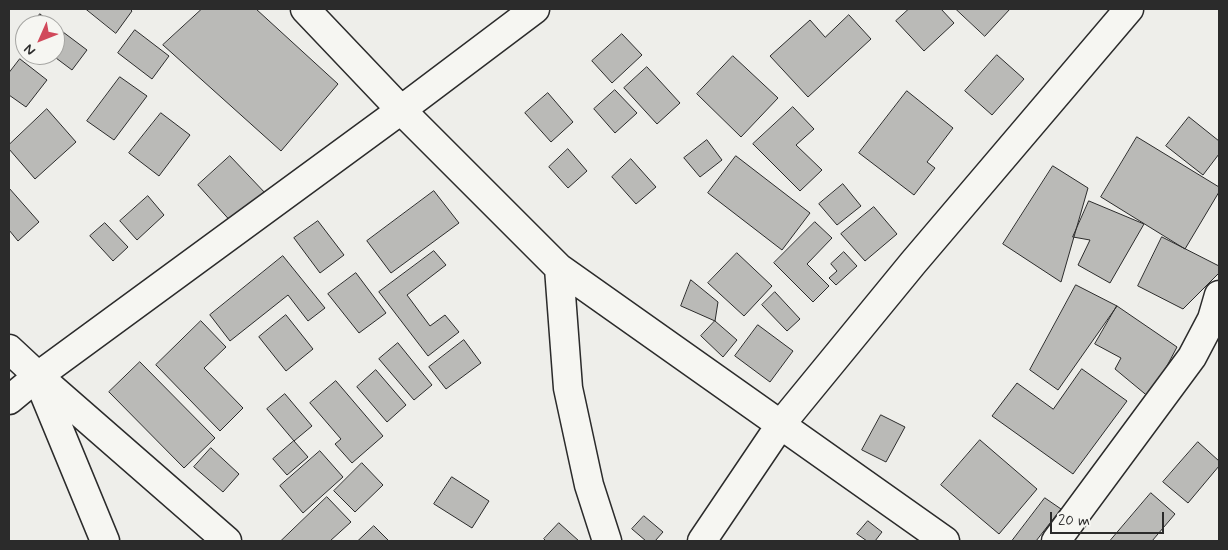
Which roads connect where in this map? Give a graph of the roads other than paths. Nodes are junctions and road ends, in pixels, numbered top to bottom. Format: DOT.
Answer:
graph roads {
  1 [pos="305,9"];
  2 [pos="535,9"];
  3 [pos="1130,9"];
  4 [pos="401,110"];
  5 [pos="559,268"];
  6 [pos="1219,295"];
  7 [pos="9,349"];
  8 [pos="38,376"];
  9 [pos="9,400"];
  10 [pos="781,424"];
  11 [pos="105,541"];
  12 [pos="227,541"];
  13 [pos="607,541"];
  14 [pos="702,541"];
  15 [pos="945,541"];
  16 [pos="1056,541"];
  1 -- 4 [label="street"];
  2 -- 4 [label="street"];
  3 -- 10 [label="street"];
  4 -- 5 [label="street"];
  4 -- 8 [label="street"];
  5 -- 10 [label="street"];
  5 -- 13 [label="street"];
  6 -- 16 [label="street"];
  7 -- 8 [label="street"];
  8 -- 9 [label="street"];
  8 -- 11 [label="street"];
  8 -- 12 [label="street"];
  10 -- 14 [label="street"];
  10 -- 15 [label="street"];
}
